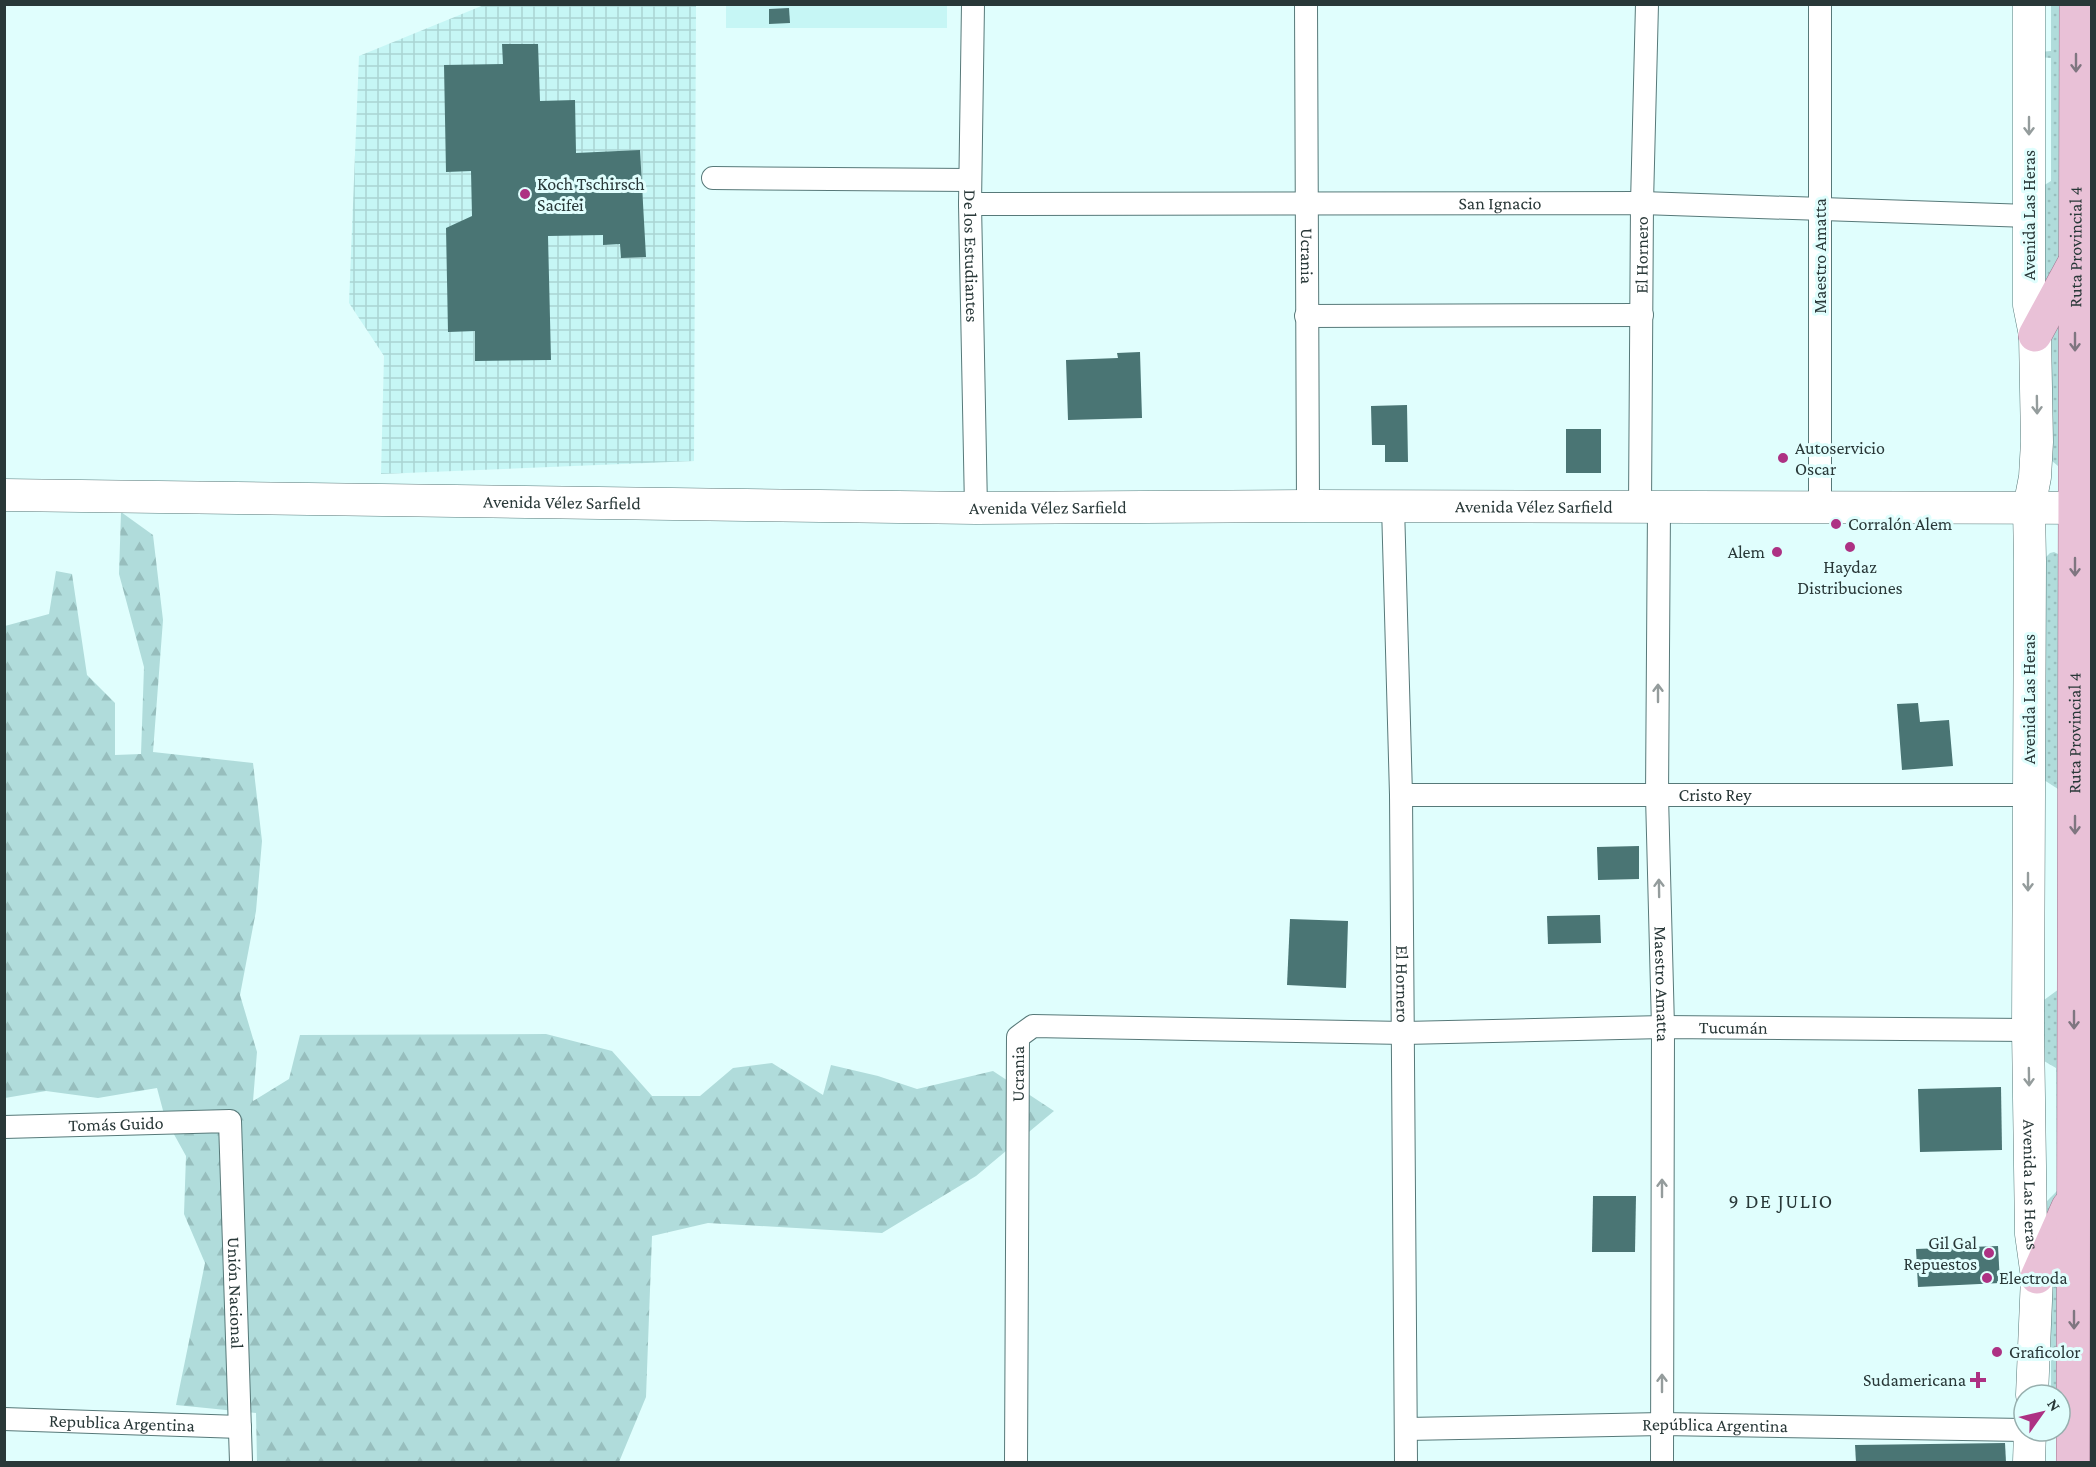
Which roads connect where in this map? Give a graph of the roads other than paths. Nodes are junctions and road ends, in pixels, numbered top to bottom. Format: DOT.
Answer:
graph roads {
  1 [pos="973,4"];
  2 [pos="1306,4"];
  3 [pos="1647,4"];
  4 [pos="1820,4"];
  5 [pos="2029,4"];
  6 [pos="2076,4"];
  7 [pos="713,178"];
  8 [pos="970,180"];
  9 [pos="1307,202"];
  10 [pos="1642,203"];
  11 [pos="970,204"];
  12 [pos="1820,210"];
  13 [pos="2029,216"];
  14 [pos="2076,261"];
  15 [pos="1642,315"];
  16 [pos="1306,316"];
  17 [pos="2035,335"];
  18 [pos="4,495"];
  19 [pos="1308,506"];
  20 [pos="1393,506"];
  21 [pos="1649,507"];
  22 [pos="1820,507"];
  23 [pos="976,508"];
  24 [pos="2029,508"];
  25 [pos="2083,508"];
  26 [pos="1401,795"];
  27 [pos="2028,795"];
  28 [pos="1657,796"];
  29 [pos="1663,1027"];
  30 [pos="2028,1030"];
  31 [pos="1404,1033"];
  32 [pos="230,1121"];
  33 [pos="4,1127"];
  34 [pos="2074,1194"];
  35 [pos="2037,1277"];
  36 [pos="2033,1383"];
  37 [pos="4,1419"];
  38 [pos="1662,1424"];
  39 [pos="240,1427"];
  40 [pos="1406,1429"];
  41 [pos="2012,1430"];
  42 [pos="2074,1439"];
  43 [pos="2030,1443"];
  44 [pos="241,1462"];
  45 [pos="1016,1462"];
  46 [pos="1406,1462"];
  47 [pos="1662,1462"];
  48 [pos="2029,1462"];
  1 -- 8 [label="street, De los Estudiantes"];
  2 -- 9 [label="street, Ucrania"];
  3 -- 10 [label="street, El Hornero"];
  4 -- 12 [label="street, Maestro Amatta"];
  5 -- 13 [label="main road, Avenida Las Heras, one-way"];
  6 -- 14 [label="main road, Ruta Provincial 4, one-way"];
  7 -- 8 [label="street"];
  8 -- 11 [label="street, De los Estudiantes"];
  9 -- 10 [label="street, San Ignacio"];
  9 -- 11 [label="street, San Ignacio"];
  9 -- 16 [label="street, Ucrania"];
  10 -- 12 [label="street, San Ignacio"];
  10 -- 15 [label="street, El Hornero"];
  11 -- 23 [label="street, De los Estudiantes"];
  12 -- 13 [label="street, San Ignacio"];
  12 -- 22 [label="street, Maestro Amatta"];
  13 -- 17 [label="main road, Avenida Las Heras"];
  14 -- 17 [label="main road"];
  14 -- 25 [label="main road, Ruta Provincial 4, one-way"];
  15 -- 16 [label="street"];
  15 -- 21 [label="street, El Hornero"];
  16 -- 19 [label="street, Ucrania"];
  17 -- 24 [label="main road, Avenida Las Heras, one-way"];
  18 -- 23 [label="main road, Avenida Vélez Sarfield"];
  19 -- 20 [label="main road, Avenida Vélez Sarfield"];
  19 -- 23 [label="main road, Avenida Vélez Sarfield"];
  20 -- 21 [label="main road, Avenida Vélez Sarfield"];
  20 -- 26 [label="street, El Hornero"];
  21 -- 22 [label="main road, Avenida Vélez Sarfield"];
  28 -- 21 [label="street, Maestro Amatta, one-way"];
  22 -- 24 [label="main road, Avenida Vélez Sarfield"];
  24 -- 25 [label="main road, Avenida Vélez Sarfield"];
  24 -- 27 [label="main road, Avenida Las Heras"];
  25 -- 34 [label="main road, Ruta Provincial 4, one-way"];
  26 -- 28 [label="street, Cristo Rey"];
  26 -- 31 [label="street, El Hornero"];
  27 -- 28 [label="street, Cristo Rey"];
  27 -- 30 [label="main road, Avenida Las Heras, one-way"];
  29 -- 28 [label="street, Maestro Amatta, one-way"];
  29 -- 30 [label="street, Tucumán"];
  29 -- 31 [label="street, Tucumán"];
  38 -- 29 [label="street, Maestro Amatta, one-way"];
  30 -- 35 [label="main road, Avenida Las Heras, one-way"];
  31 -- 40 [label="street, El Hornero"];
  31 -- 45 [label="street, Ucrania"];
  32 -- 33 [label="street, Tomás Guido"];
  32 -- 39 [label="street, Unión Nacional"];
  34 -- 35 [label="main road"];
  34 -- 42 [label="main road, Ruta Provincial 4, one-way"];
  35 -- 36 [label="main road, Avenida Las Heras"];
  37 -- 39 [label="street, Republica Argentina"];
  38 -- 40 [label="street, República Argentina"];
  38 -- 41 [label="street, República Argentina"];
  38 -- 47 [label="street, Maestro Amatta"];
  39 -- 44 [label="street, Unión Nacional"];
  40 -- 46 [label="street, El Hornero"];
  43 -- 48 [label="main road"];
}
